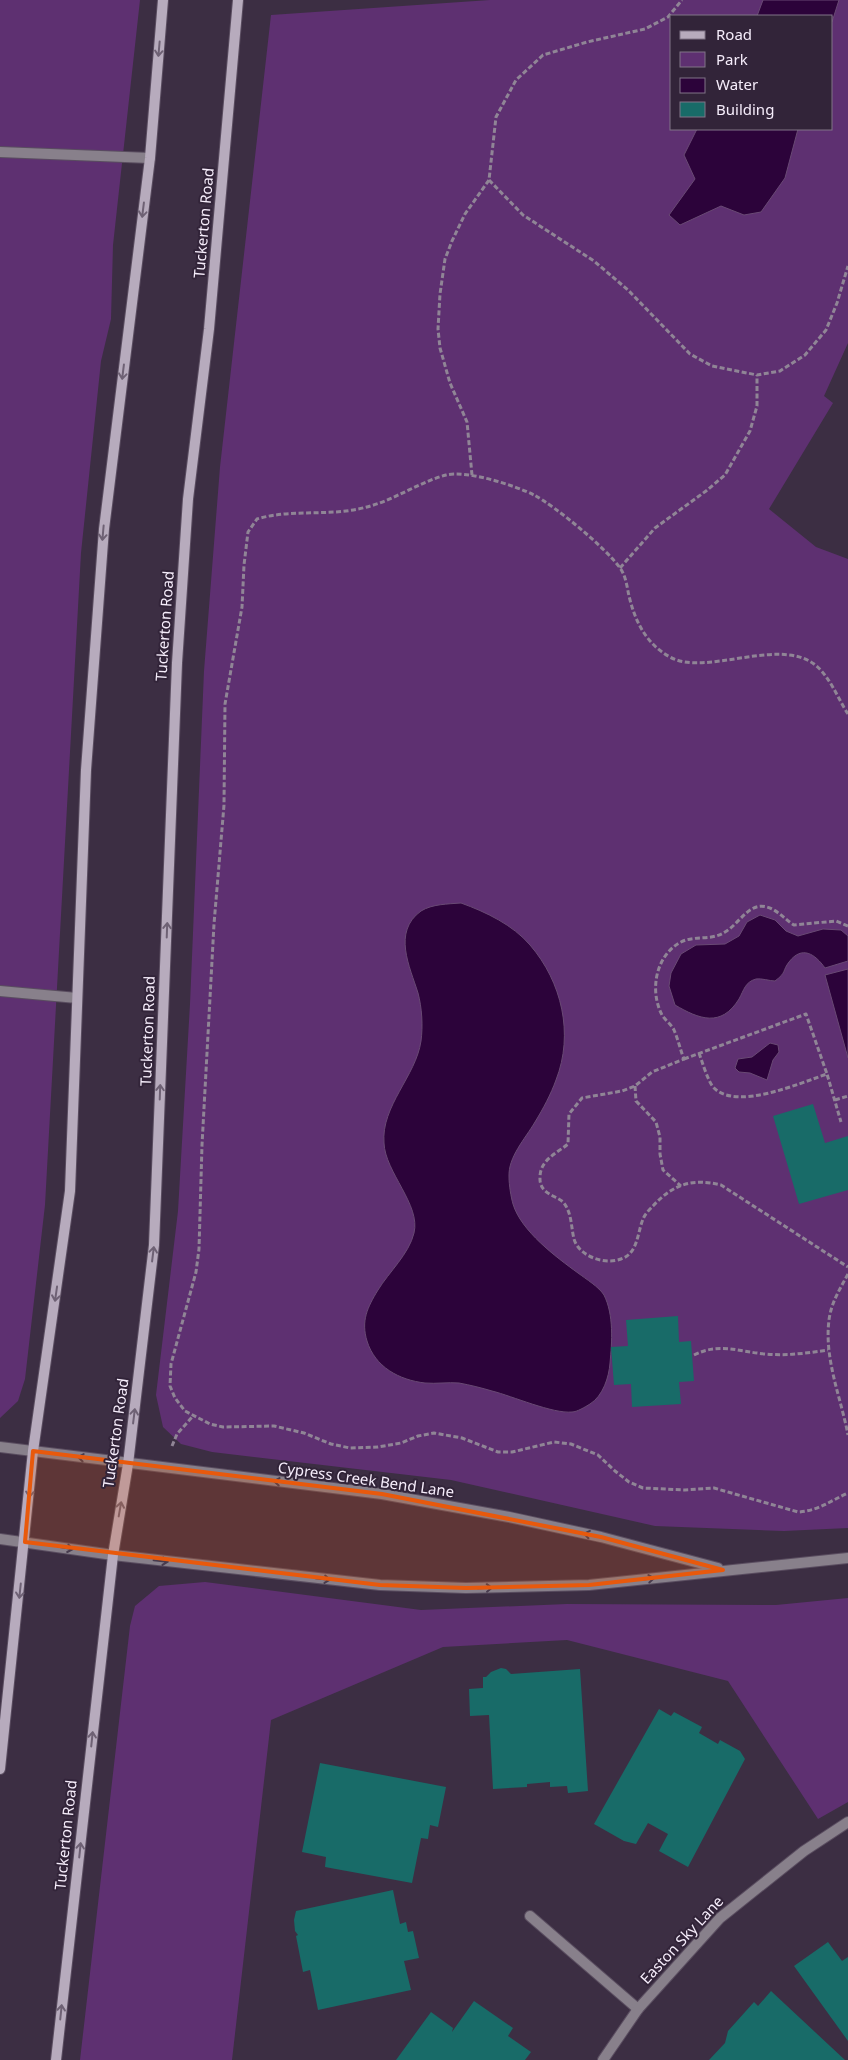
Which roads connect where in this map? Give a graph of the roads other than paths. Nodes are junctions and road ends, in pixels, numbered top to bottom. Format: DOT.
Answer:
graph roads {
  1 [pos="163,0"];
  2 [pos="238,0"];
  3 [pos="0,152"];
  4 [pos="150,158"];
  5 [pos="0,992"];
  6 [pos="78,998"];
  7 [pos="0,1448"];
  8 [pos="34,1451"];
  9 [pos="128,1464"];
  10 [pos="0,1540"];
  11 [pos="25,1542"];
  12 [pos="113,1555"];
  13 [pos="848,1558"];
  14 [pos="723,1570"];
  15 [pos="0,1769"];
  16 [pos="848,1822"];
  17 [pos="530,1916"];
  18 [pos="638,2008"];
  19 [pos="56,2060"];
  20 [pos="603,2060"];
  1 -- 4 [label="main road, one-way"];
  9 -- 2 [label="main road, Tuckerton Road, one-way"];
  3 -- 4 [label="street"];
  4 -- 6 [label="main road, one-way"];
  5 -- 6 [label="street"];
  6 -- 8 [label="main road, one-way"];
  7 -- 8 [label="street, Cypress Creek Bend Lane"];
  9 -- 8 [label="street, Cypress Creek Bend Lane, one-way"];
  8 -- 11 [label="main road, one-way"];
  12 -- 9 [label="main road, Tuckerton Road, one-way"];
  14 -- 9 [label="street, Cypress Creek Bend Lane, one-way"];
  10 -- 11 [label="street, Cypress Creek Bend Lane"];
  11 -- 12 [label="street, Cypress Creek Bend Lane, one-way"];
  11 -- 15 [label="main road, one-way"];
  12 -- 14 [label="street, Cypress Creek Bend Lane, one-way"];
  19 -- 12 [label="main road, Tuckerton Road, one-way"];
  13 -- 14 [label="street, Cypress Creek Bend Lane"];
  16 -- 18 [label="street, Easton Sky Lane"];
  17 -- 18 [label="street"];
  18 -- 20 [label="street, Easton Sky Lane"];
}
